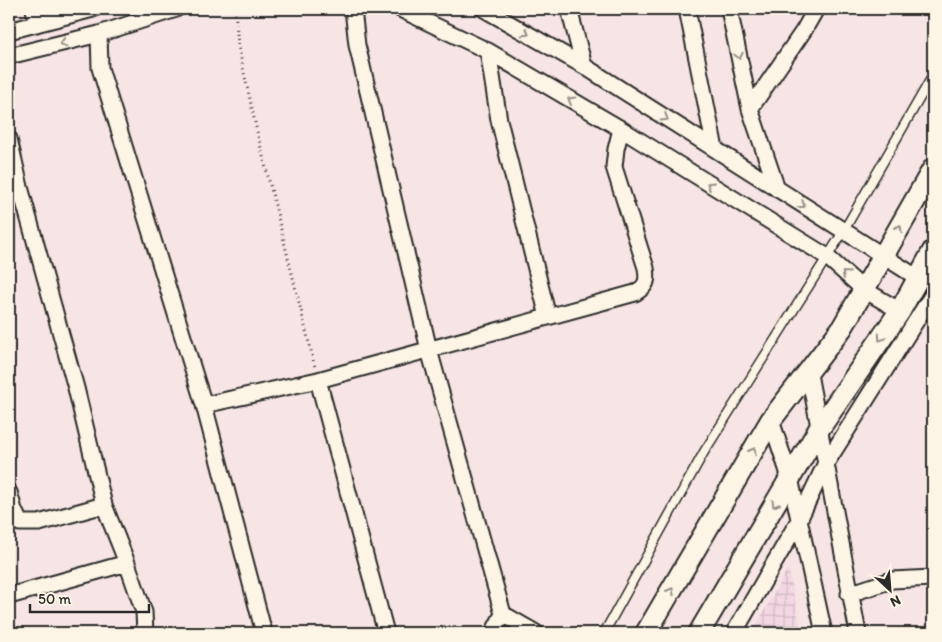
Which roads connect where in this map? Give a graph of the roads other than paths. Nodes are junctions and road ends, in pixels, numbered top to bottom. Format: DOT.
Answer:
graph roads {
  1 [pos="34,9"];
  2 [pos="93,9"];
  3 [pos="176,9"];
  4 [pos="353,9"];
  5 [pos="400,9"];
  6 [pos="484,9"];
  7 [pos="569,9"];
  8 [pos="688,9"];
  9 [pos="729,9"];
  10 [pos="816,9"];
  11 [pos="37,24"];
  12 [pos="9,31"];
  13 [pos="99,34"];
  14 [pos="488,51"];
  15 [pos="9,56"];
  16 [pos="584,66"];
  17 [pos="933,75"];
  18 [pos="750,108"];
  19 [pos="621,130"];
  20 [pos="9,139"];
  21 [pos="715,149"];
  22 [pos="933,169"];
  23 [pos="14,189"];
  24 [pos="777,189"];
  25 [pos="843,232"];
  26 [pos="933,251"];
  27 [pos="826,256"];
  28 [pos="883,256"];
  29 [pos="918,278"];
  30 [pos="863,289"];
  31 [pos="933,294"];
  32 [pos="900,311"];
  33 [pos="548,317"];
  34 [pos="429,350"];
  35 [pos="809,374"];
  36 [pos="318,380"];
  37 [pos="204,405"];
  38 [pos="771,420"];
  39 [pos="819,429"];
  40 [pos="826,465"];
  41 [pos="790,478"];
  42 [pos="9,492"];
  43 [pos="104,505"];
  44 [pos="799,520"];
  45 [pos="127,563"];
  46 [pos="933,578"];
  47 [pos="849,594"];
  48 [pos="9,596"];
  49 [pos="503,614"];
  50 [pos="146,631"];
  51 [pos="264,633"];
  52 [pos="386,633"];
  53 [pos="493,633"];
  54 [pos="536,633"];
  55 [pos="604,633"];
  56 [pos="646,633"];
  57 [pos="700,633"];
  58 [pos="734,633"];
  59 [pos="824,633"];
  60 [pos="858,633"];
  1 -- 11 [label="street"];
  2 -- 11 [label="street"];
  3 -- 13 [label="street"];
  4 -- 34 [label="street"];
  5 -- 14 [label="street"];
  6 -- 16 [label="street, one-way"];
  7 -- 16 [label="street"];
  8 -- 21 [label="street"];
  9 -- 18 [label="street, one-way"];
  10 -- 18 [label="street"];
  11 -- 12 [label="street"];
  13 -- 15 [label="street, one-way"];
  13 -- 37 [label="street"];
  19 -- 14 [label="street, one-way"];
  14 -- 33 [label="street"];
  16 -- 21 [label="street, one-way"];
  17 -- 25 [label="lane"];
  18 -- 24 [label="street"];
  27 -- 19 [label="street, one-way"];
  19 -- 33 [label="street"];
  20 -- 23 [label="street"];
  21 -- 24 [label="street"];
  28 -- 22 [label="street, one-way"];
  23 -- 43 [label="street"];
  24 -- 25 [label="street, one-way"];
  25 -- 27 [label="lane"];
  25 -- 28 [label="street"];
  26 -- 29 [label="street"];
  30 -- 27 [label="street, one-way"];
  27 -- 55 [label="lane"];
  28 -- 29 [label="street"];
  28 -- 30 [label="street"];
  29 -- 32 [label="street"];
  30 -- 32 [label="street"];
  30 -- 35 [label="street"];
  31 -- 40 [label="street"];
  32 -- 39 [label="street, one-way"];
  33 -- 34 [label="street"];
  34 -- 36 [label="street"];
  34 -- 49 [label="street"];
  35 -- 38 [label="street"];
  35 -- 39 [label="street"];
  36 -- 37 [label="street"];
  36 -- 52 [label="street"];
  37 -- 51 [label="street"];
  38 -- 41 [label="street"];
  56 -- 38 [label="street, one-way"];
  39 -- 40 [label="street"];
  39 -- 41 [label="street"];
  40 -- 44 [label="street"];
  40 -- 47 [label="street"];
  41 -- 44 [label="street"];
  41 -- 57 [label="street, one-way"];
  42 -- 43 [label="street"];
  43 -- 45 [label="street"];
  44 -- 58 [label="street"];
  44 -- 59 [label="street"];
  45 -- 48 [label="street"];
  45 -- 50 [label="street"];
  46 -- 47 [label="street"];
  47 -- 60 [label="street"];
  49 -- 53 [label="street"];
  49 -- 54 [label="street"];
}
